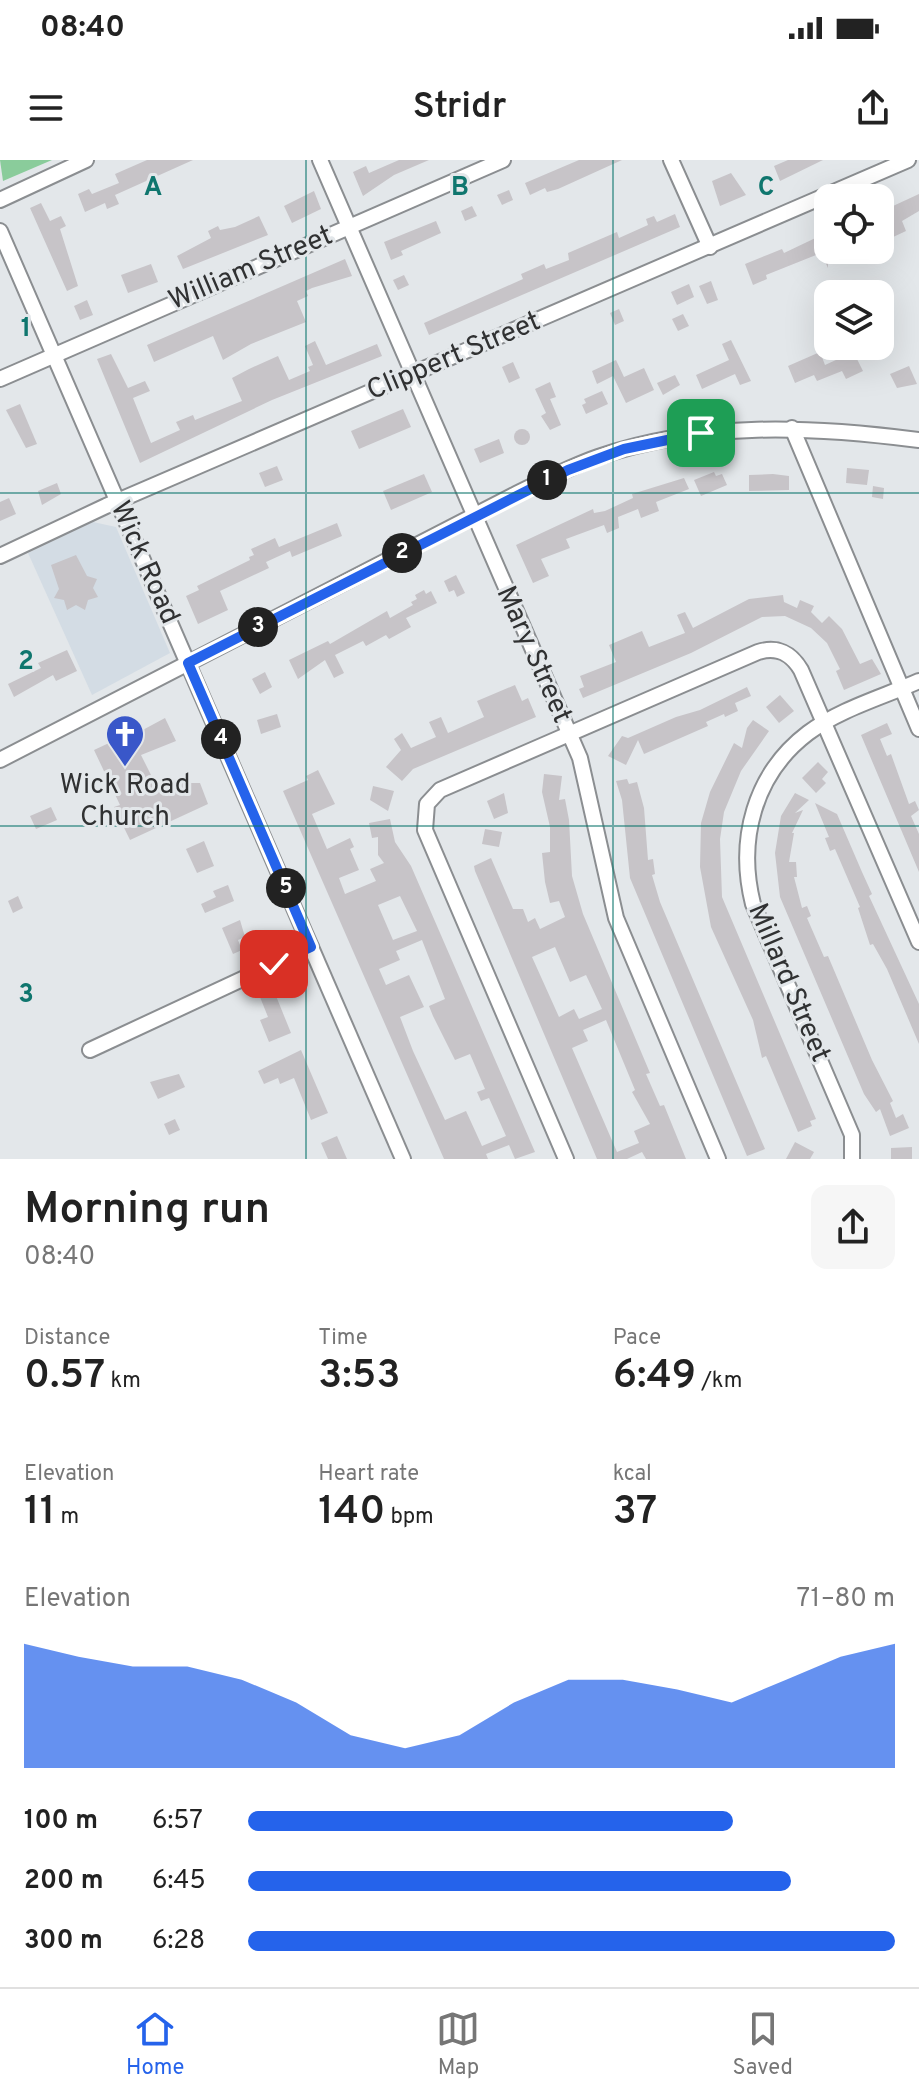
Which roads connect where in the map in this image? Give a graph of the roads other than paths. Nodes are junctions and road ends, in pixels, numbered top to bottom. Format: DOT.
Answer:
graph roads {
  1 [pos="86,160"];
  2 [pos="320,160"];
  3 [pos="503,160"];
  4 [pos="671,160"];
  5 [pos="908,160"];
  6 [pos="0,200"];
  7 [pos="350,227"];
  8 [pos="0,231"];
  9 [pos="710,247"];
  10 [pos="54,355"];
  11 [pos="411,375"];
  12 [pos="0,379"];
  13 [pos="792,428"];
  14 [pos="919,440"];
  15 [pos="116,502"];
  16 [pos="472,516"];
  17 [pos="0,556"];
  18 [pos="188,663"];
  19 [pos="919,681"];
  20 [pos="902,689"];
  21 [pos="825,723"];
  22 [pos="919,729"];
  23 [pos="568,733"];
  24 [pos="0,760"];
  25 [pos="919,942"];
  26 [pos="311,947"];
  27 [pos="90,1050"];
  28 [pos="403,1159"];
  29 [pos="566,1159"];
  30 [pos="718,1159"];
  31 [pos="852,1159"];
  1 -- 6 [label="street"];
  2 -- 7 [label="street, Mary Street"];
  3 -- 7 [label="street, William Street"];
  4 -- 9 [label="street"];
  5 -- 9 [label="street, Clippert Street"];
  7 -- 10 [label="street, William Street"];
  7 -- 11 [label="street, Mary Street"];
  8 -- 10 [label="street, Wick Road"];
  9 -- 11 [label="street, Clippert Street"];
  10 -- 12 [label="street, William Street"];
  10 -- 15 [label="street, Wick Road"];
  11 -- 15 [label="street, Clippert Street"];
  11 -- 16 [label="street, Mary Street"];
  13 -- 14 [label="street"];
  13 -- 16 [label="street"];
  13 -- 20 [label="street"];
  15 -- 17 [label="street, Clippert Street"];
  15 -- 18 [label="street, Wick Road"];
  16 -- 18 [label="street"];
  16 -- 23 [label="street, Mary Street"];
  18 -- 24 [label="street"];
  18 -- 26 [label="street, Wick Road"];
  19 -- 20 [label="street, Millard Street"];
  20 -- 21 [label="street, Millard Street"];
  20 -- 22 [label="street"];
  21 -- 23 [label="street"];
  21 -- 25 [label="street"];
  21 -- 31 [label="street, Millard Street"];
  23 -- 29 [label="street"];
  23 -- 30 [label="street, Mary Street"];
  26 -- 27 [label="street"];
  26 -- 28 [label="street, Wick Road"];
}
